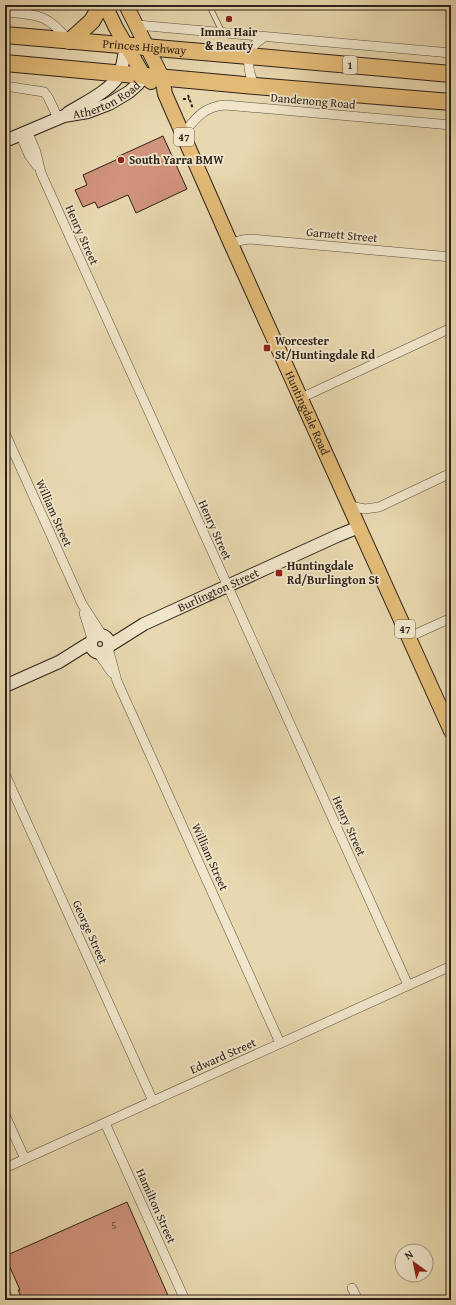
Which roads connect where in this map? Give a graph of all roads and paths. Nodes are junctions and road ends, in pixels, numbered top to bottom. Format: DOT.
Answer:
graph roads {
  1 [pos="101,5"];
  2 [pos="105,5"];
  3 [pos="126,5"];
  4 [pos="209,5"];
  5 [pos="5,12"];
  6 [pos="137,25"];
  7 [pos="222,33"];
  8 [pos="5,35"];
  9 [pos="264,37"];
  10 [pos="70,42"];
  11 [pos="126,46"];
  12 [pos="148,48"];
  13 [pos="451,53"];
  14 [pos="249,56"];
  15 [pos="5,63"];
  16 [pos="120,74"];
  17 [pos="451,74"];
  18 [pos="144,76"];
  19 [pos="162,77"];
  20 [pos="5,86"];
  21 [pos="255,86"];
  22 [pos="165,94"];
  23 [pos="188,95"];
  24 [pos="183,99"];
  25 [pos="189,99"];
  26 [pos="451,102"];
  27 [pos="194,110"];
  28 [pos="61,117"];
  29 [pos="451,125"];
  30 [pos="23,133"];
  31 [pos="183,134"];
  32 [pos="5,141"];
  33 [pos="231,244"];
  34 [pos="451,257"];
  35 [pos="451,328"];
  36 [pos="301,398"];
  37 [pos="5,433"];
  38 [pos="451,473"];
  39 [pos="350,506"];
  40 [pos="359,527"];
  41 [pos="227,586"];
  42 [pos="451,618"];
  43 [pos="409,637"];
  44 [pos="100,644"];
  45 [pos="5,686"];
  46 [pos="451,731"];
  47 [pos="5,774"];
  48 [pos="451,966"];
  49 [pos="408,986"];
  50 [pos="280,1043"];
  51 [pos="153,1101"];
  52 [pos="5,1115"];
  53 [pos="105,1123"];
  54 [pos="25,1159"];
  55 [pos="5,1168"];
  56 [pos="352,1288"];
  57 [pos="5,1292"];
  58 [pos="9,1300"];
  59 [pos="185,1300"];
  60 [pos="358,1300"];
  1 -- 10 [label="highway"];
  2 -- 11 [label="main road, Huntingdale Road / 47"];
  3 -- 6 [label="main road, Huntingdale Road / 47"];
  4 -- 7 [label="lane"];
  5 -- 10 [label="street"];
  6 -- 7 [label="street"];
  6 -- 12 [label="main road, Huntingdale Road / 47"];
  7 -- 9 [label="street"];
  8 -- 10 [label="highway, Princes Highway / 1"];
  9 -- 13 [label="street"];
  9 -- 14 [label="street"];
  10 -- 11 [label="highway, Princes Highway / 1"];
  11 -- 12 [label="highway, Princes Highway / 1"];
  11 -- 16 [label="street, Atherton Road"];
  11 -- 18 [label="main road, Huntingdale Road / 47"];
  12 -- 14 [label="highway, Princes Highway / 1"];
  12 -- 19 [label="main road, Huntingdale Road / 47"];
  14 -- 17 [label="highway, Princes Highway / 1"];
  14 -- 21 [label="street, Dandenong Road"];
  15 -- 16 [label="highway"];
  16 -- 18 [label="highway"];
  16 -- 28 [label="street, Atherton Road"];
  18 -- 19 [label="highway"];
  18 -- 22 [label="main road, Huntingdale Road / 47"];
  18 -- 28 [label="street, Atherton Road"];
  19 -- 21 [label="highway"];
  19 -- 22 [label="main road, Huntingdale Road / 47"];
  20 -- 28 [label="street"];
  21 -- 26 [label="highway"];
  22 -- 31 [label="main road, Huntingdale Road / 47"];
  23 -- 25 [label="path"];
  24 -- 25 [label="path"];
  25 -- 27 [label="path"];
  28 -- 30 [label="street, Atherton Road"];
  29 -- 31 [label="street, Dandenong Road"];
  30 -- 32 [label="street, Atherton Road"];
  30 -- 41 [label="street, Henry Street"];
  31 -- 33 [label="main road, Huntingdale Road / 47"];
  33 -- 34 [label="street, Garnett Street"];
  33 -- 36 [label="main road, Huntingdale Road / 47"];
  35 -- 36 [label="street"];
  36 -- 39 [label="main road, Huntingdale Road / 47"];
  37 -- 44 [label="street, William Street"];
  38 -- 39 [label="street"];
  39 -- 40 [label="main road, Huntingdale Road / 47"];
  40 -- 41 [label="street, Burlington Street"];
  40 -- 43 [label="main road, Huntingdale Road / 47"];
  41 -- 44 [label="street, Burlington Street"];
  41 -- 49 [label="street, Henry Street"];
  42 -- 43 [label="street"];
  43 -- 46 [label="main road, Huntingdale Road / 47"];
  44 -- 45 [label="street, Burlington Street"];
  44 -- 50 [label="street, William Street"];
  47 -- 51 [label="street, George Street"];
  48 -- 49 [label="street, Edward Street"];
  49 -- 50 [label="street, Edward Street"];
  50 -- 51 [label="street, Edward Street"];
  51 -- 53 [label="street, Edward Street"];
  52 -- 54 [label="street"];
  53 -- 54 [label="street, Edward Street"];
  53 -- 59 [label="street, Hamilton Street"];
  54 -- 55 [label="street, Edward Street"];
  56 -- 60 [label="street"];
  57 -- 58 [label="street"];
}
